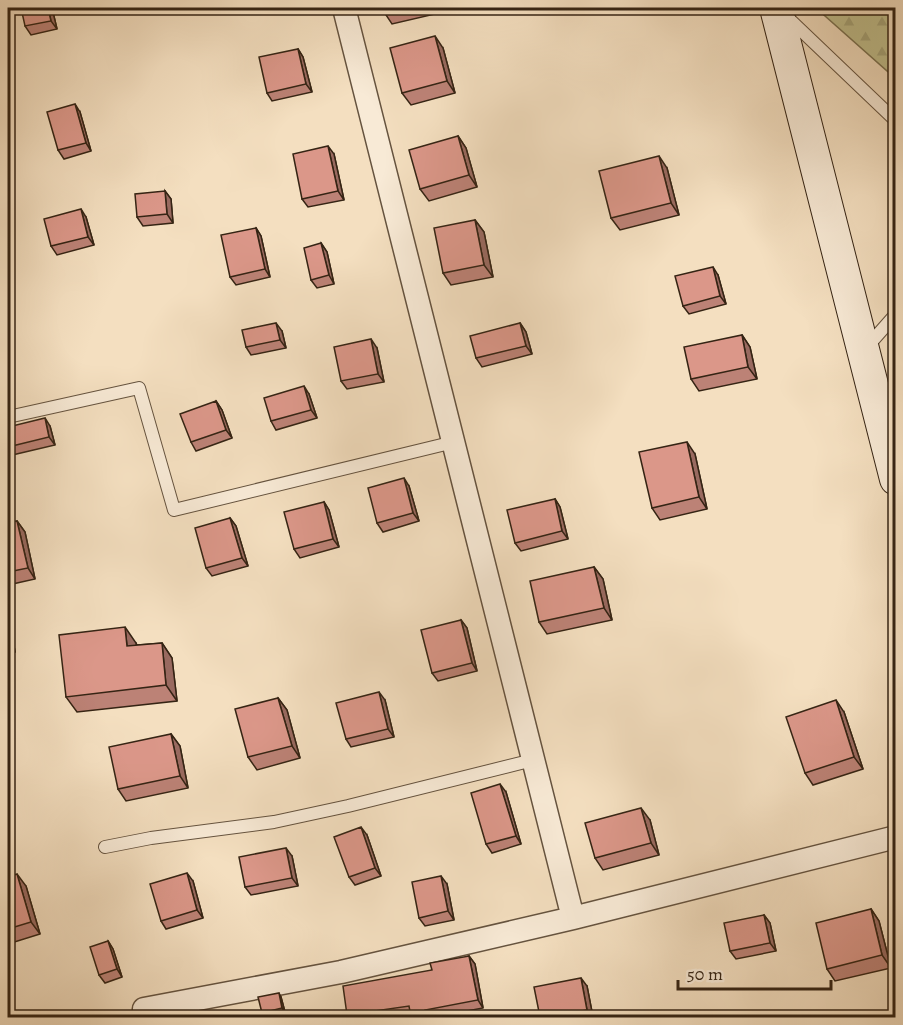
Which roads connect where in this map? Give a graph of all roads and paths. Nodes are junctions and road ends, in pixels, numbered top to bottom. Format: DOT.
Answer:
graph roads {
  1 [pos="344,8"];
  2 [pos="777,8"];
  3 [pos="896,122"];
  4 [pos="896,314"];
  5 [pos="863,351"];
  6 [pos="8,417"];
  7 [pos="454,442"];
  8 [pos="895,475"];
  9 [pos="533,760"];
  10 [pos="896,837"];
  11 [pos="105,847"];
  12 [pos="573,918"];
  13 [pos="144,1010"];
  1 -- 7 [label="street"];
  2 -- 3 [label="lane"];
  2 -- 5 [label="main road"];
  4 -- 5 [label="lane"];
  5 -- 8 [label="main road"];
  6 -- 7 [label="lane"];
  7 -- 9 [label="street"];
  9 -- 11 [label="lane"];
  9 -- 12 [label="street"];
  10 -- 12 [label="street"];
  12 -- 13 [label="street"];
}
